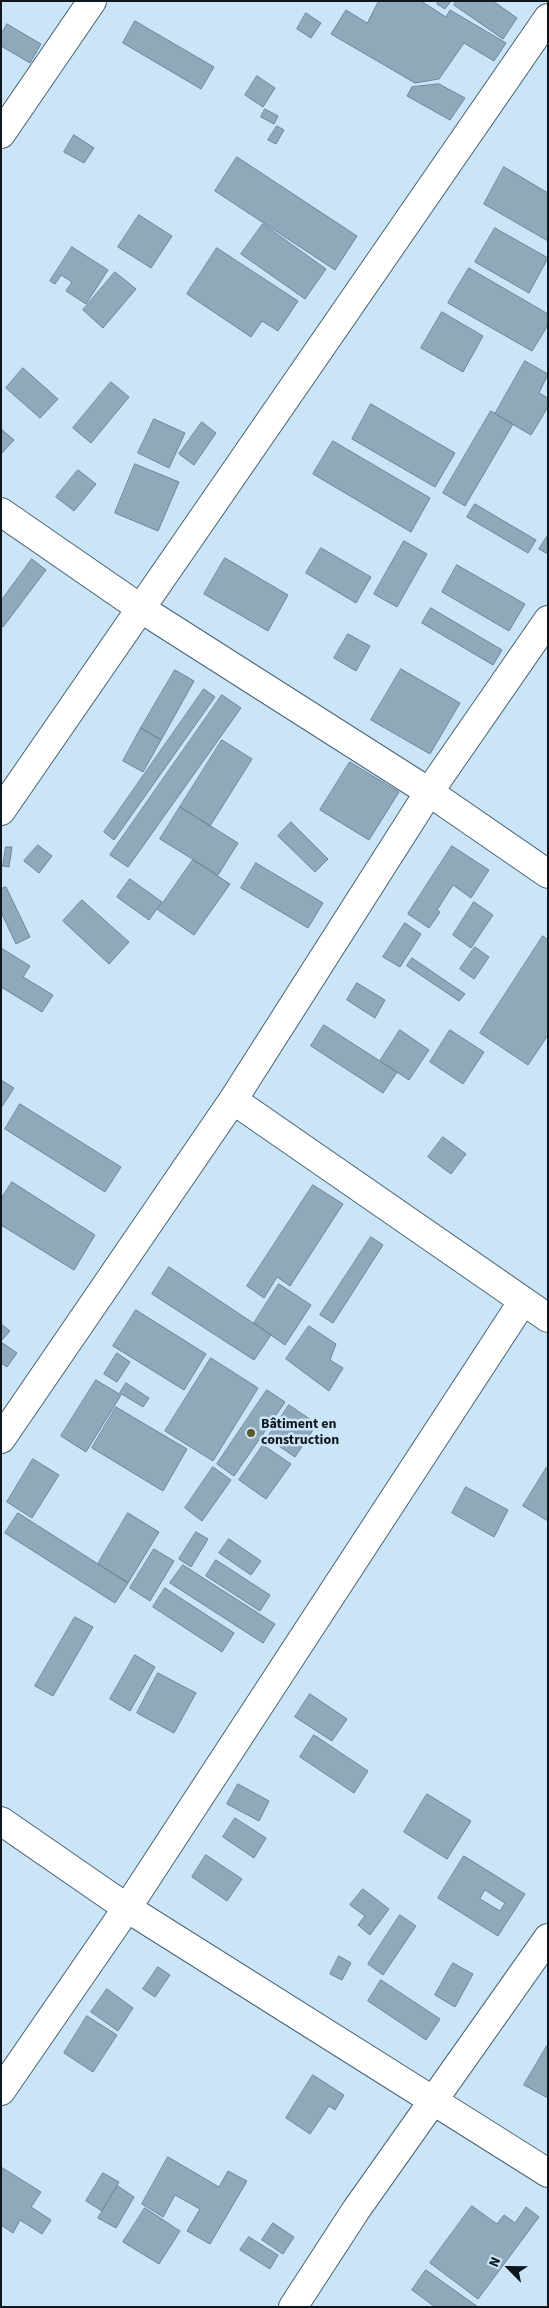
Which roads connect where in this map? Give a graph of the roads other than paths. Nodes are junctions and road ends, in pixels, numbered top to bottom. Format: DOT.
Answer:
graph roads {
  1 [pos="92,1"];
  2 [pos="546,26"];
  3 [pos="1,134"];
  4 [pos="1,512"];
  5 [pos="140,608"];
  6 [pos="548,620"];
  7 [pos="429,792"];
  8 [pos="1,810"];
  9 [pos="548,874"];
  10 [pos="232,1100"];
  11 [pos="523,1301"];
  12 [pos="548,1318"];
  13 [pos="1,1439"];
  14 [pos="1,1821"];
  15 [pos="127,1908"];
  16 [pos="548,1938"];
  17 [pos="1,2091"];
  18 [pos="433,2102"];
  19 [pos="548,2174"];
  20 [pos="293,2307"];
  1 -- 3 [label="street"];
  2 -- 5 [label="street"];
  4 -- 5 [label="street"];
  5 -- 7 [label="street"];
  5 -- 8 [label="street"];
  6 -- 7 [label="street"];
  7 -- 9 [label="street"];
  7 -- 10 [label="street"];
  10 -- 11 [label="street"];
  10 -- 13 [label="street"];
  11 -- 12 [label="street"];
  11 -- 15 [label="street"];
  14 -- 15 [label="street"];
  15 -- 17 [label="street"];
  15 -- 18 [label="street"];
  16 -- 18 [label="street"];
  18 -- 19 [label="street"];
  18 -- 20 [label="street"];
}
